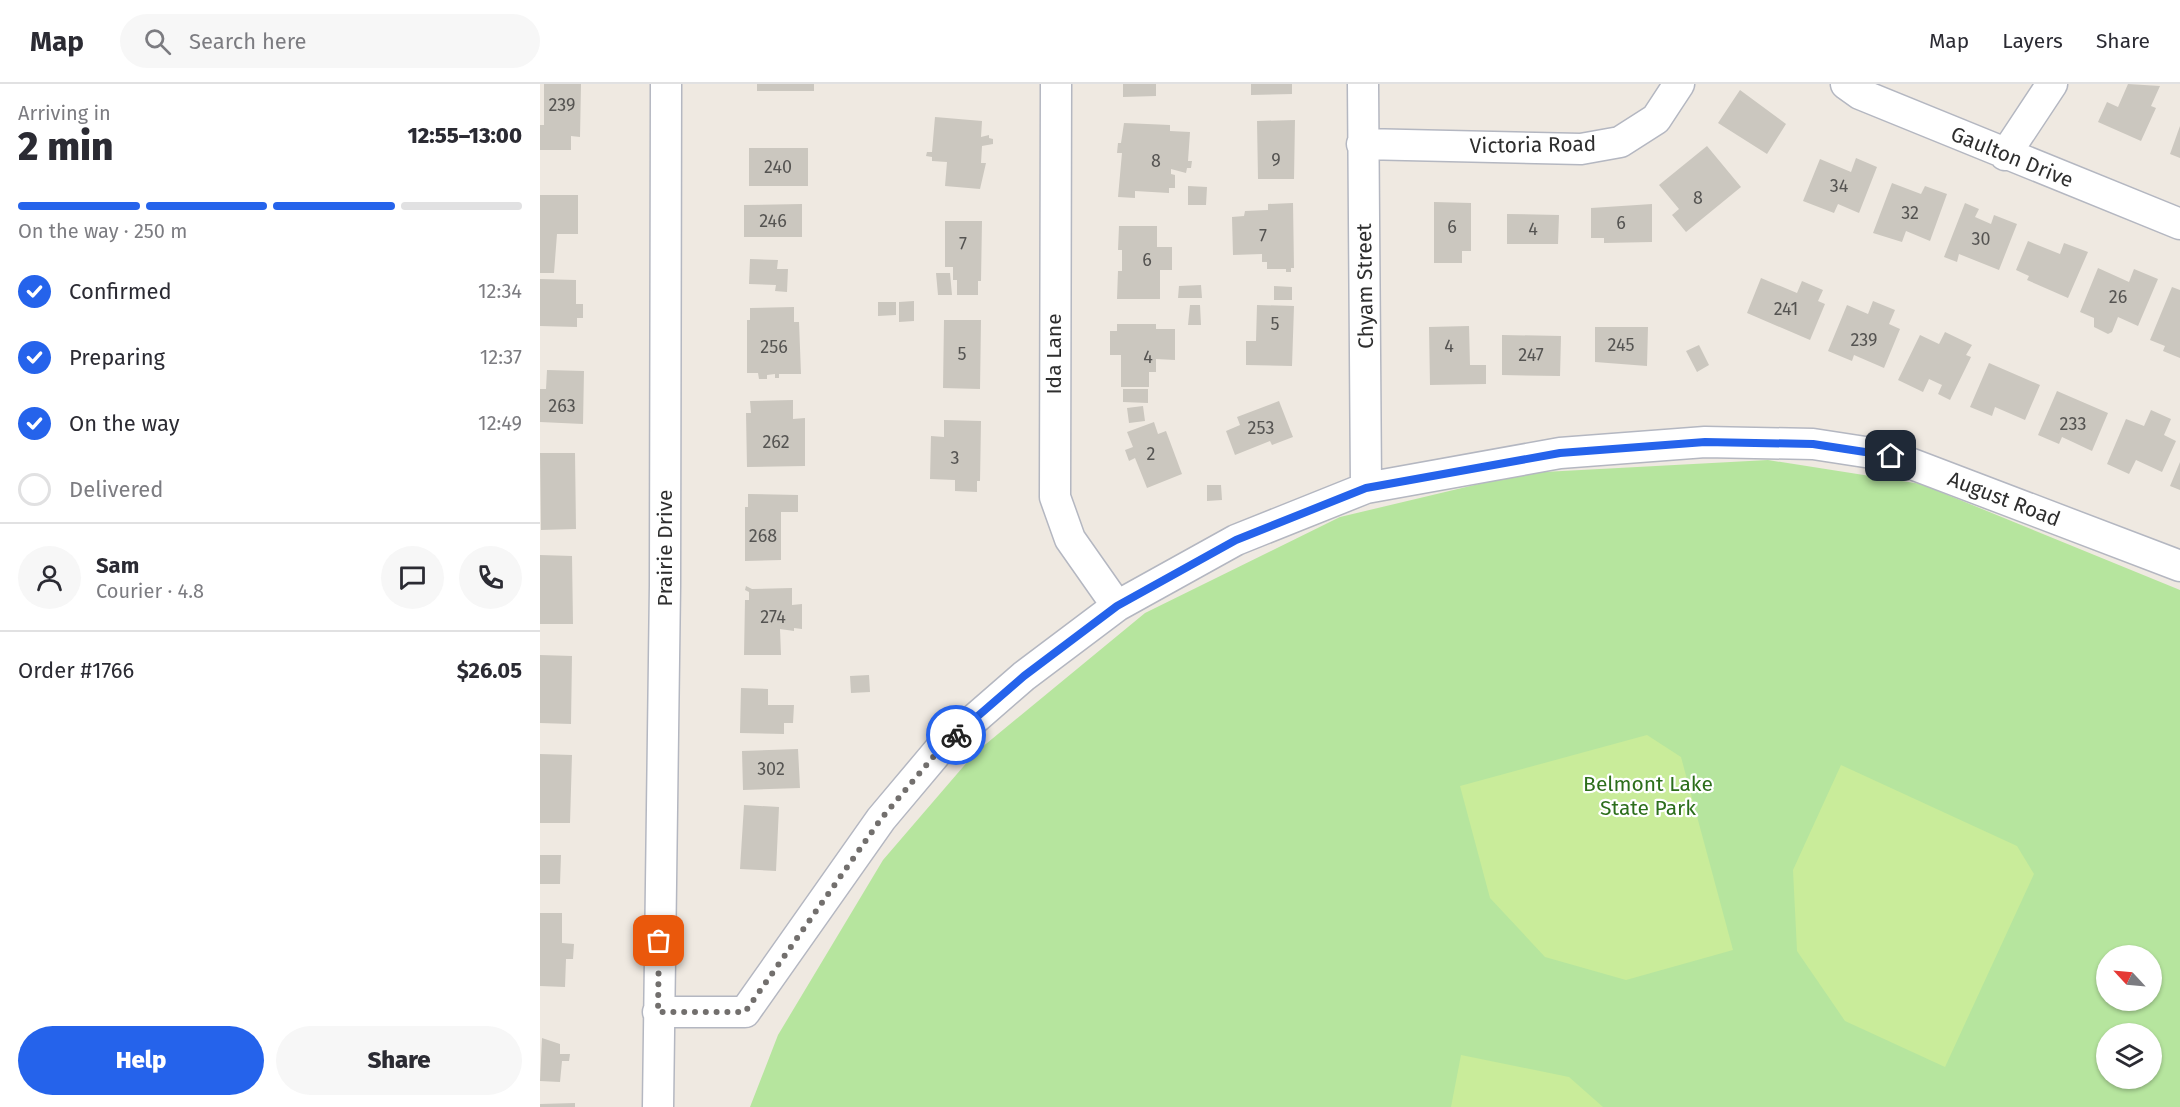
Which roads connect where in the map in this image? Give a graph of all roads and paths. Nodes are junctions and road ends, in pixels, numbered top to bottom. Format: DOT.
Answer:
graph roads {
  1 [pos="666,84"];
  2 [pos="1056,84"];
  3 [pos="1363,84"];
  4 [pos="1679,84"];
  5 [pos="1846,84"];
  6 [pos="2052,84"];
  7 [pos="1362,144"];
  8 [pos="2005,155"];
  9 [pos="2180,224"];
  10 [pos="1366,488"];
  11 [pos="2180,566"];
  12 [pos="1117,606"];
  13 [pos="658,1012"];
  14 [pos="658,1107"];
  1 -- 13 [label="street, Prairie Drive"];
  2 -- 12 [label="street, Ida Lane"];
  3 -- 7 [label="street, Chyam Street"];
  4 -- 7 [label="street, Victoria Road"];
  5 -- 8 [label="street, Gaulton Drive"];
  6 -- 8 [label="street"];
  7 -- 10 [label="street, Chyam Street"];
  8 -- 9 [label="street, Gaulton Drive"];
  10 -- 11 [label="street, August Road"];
  10 -- 12 [label="street, August Road"];
  12 -- 13 [label="street, August Road"];
  13 -- 14 [label="street"];
}
